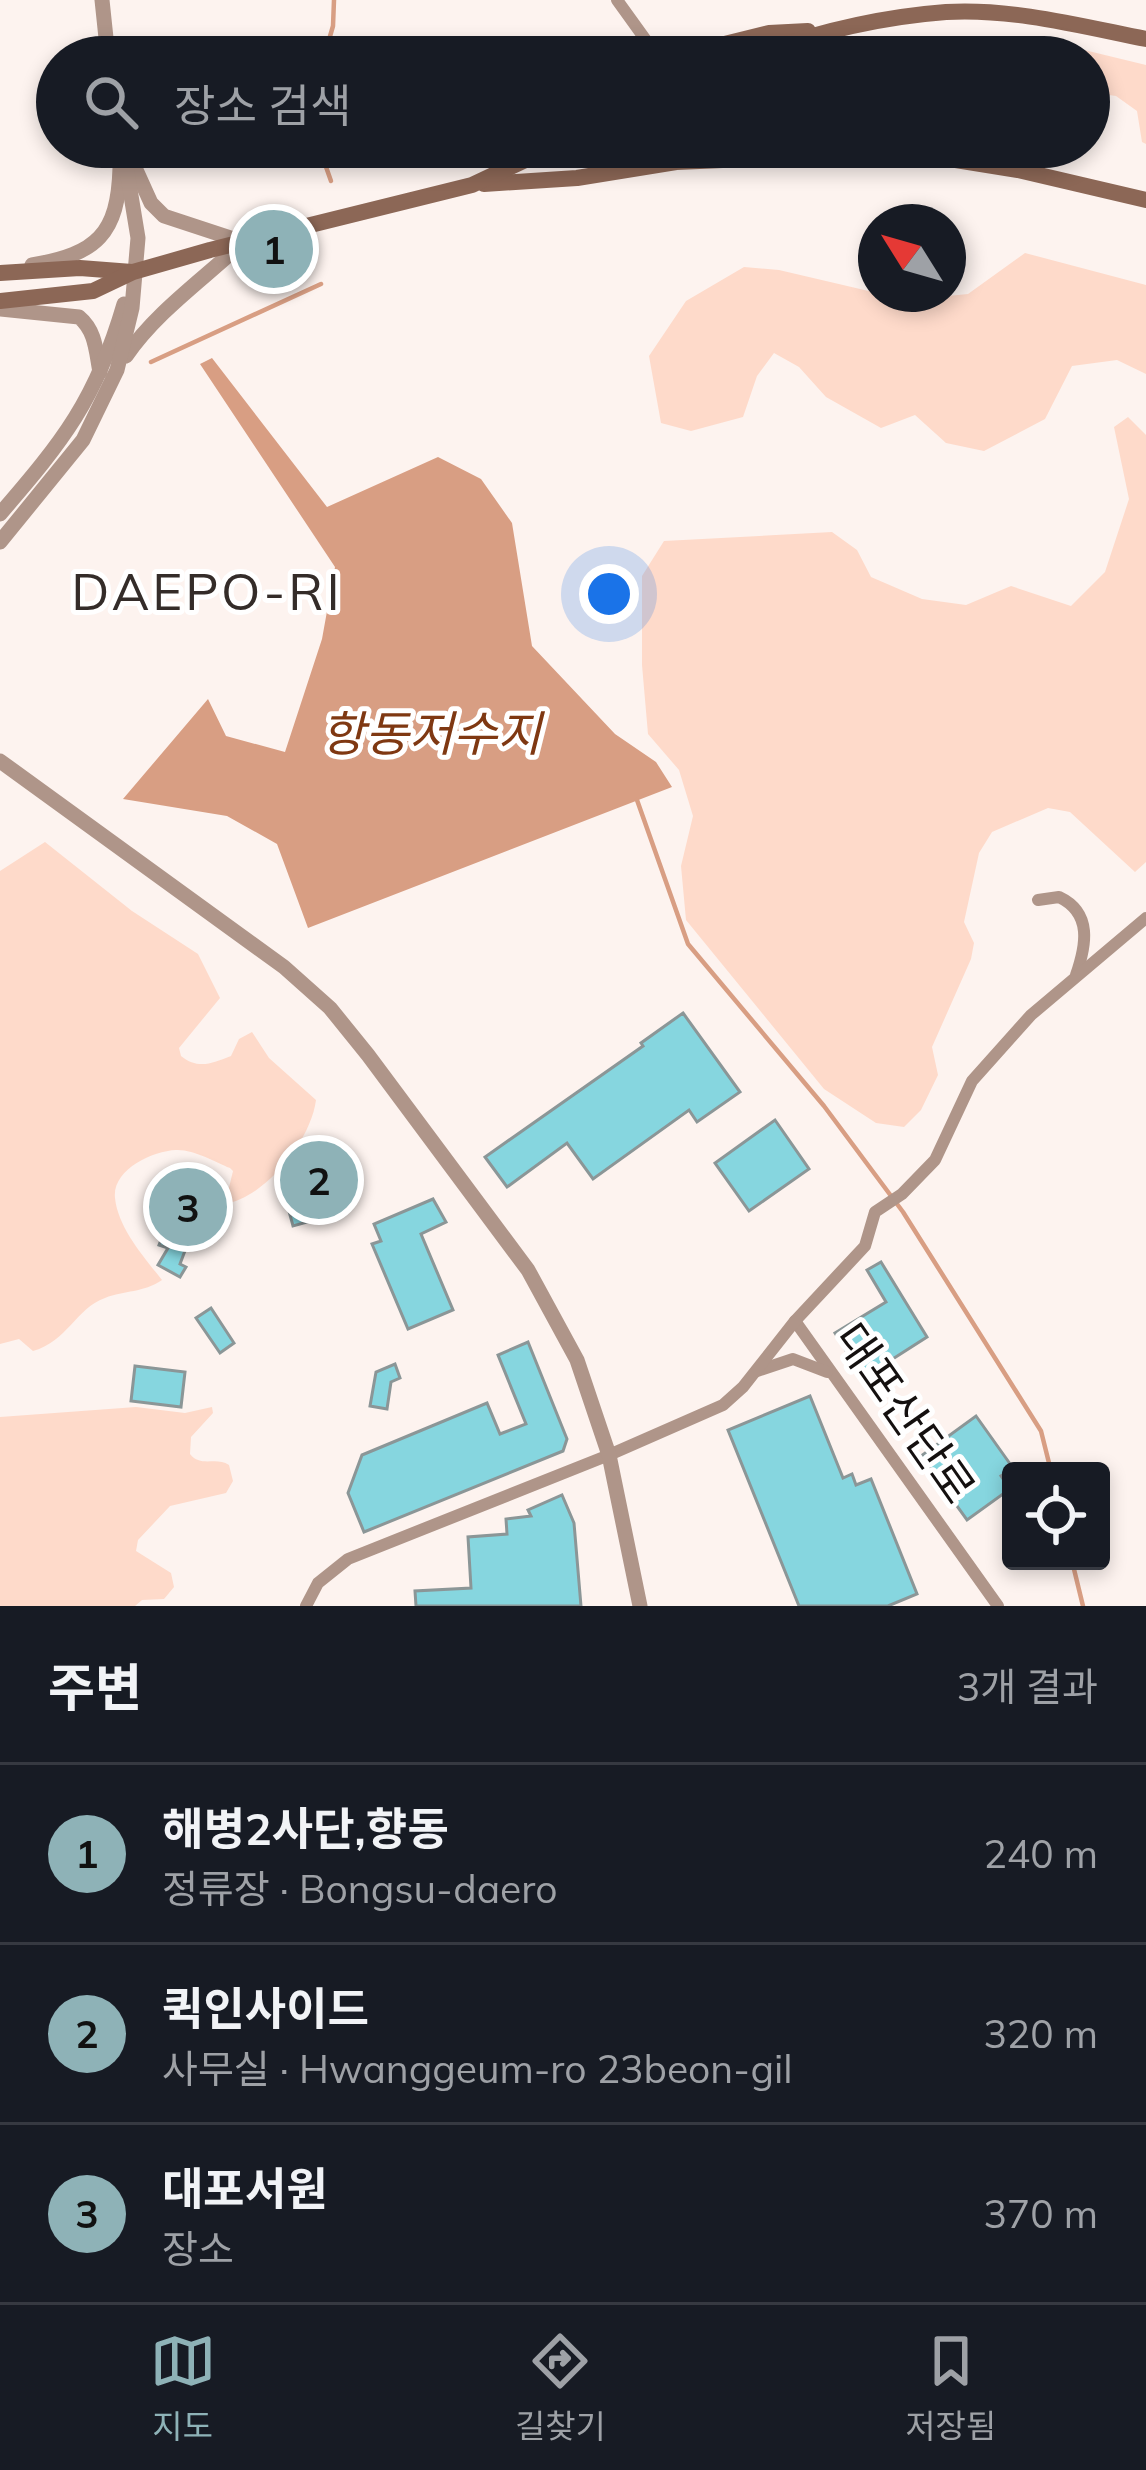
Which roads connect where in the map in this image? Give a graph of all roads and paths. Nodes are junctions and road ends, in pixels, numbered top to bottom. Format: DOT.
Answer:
graph roads {
  1 [pos="102,0"];
  2 [pos="617,0"];
  3 [pos="845,28"];
  4 [pos="106,36"];
  5 [pos="643,36"];
  6 [pos="757,36"];
  7 [pos="816,36"];
  8 [pos="1146,38"];
  9 [pos="120,168"];
  10 [pos="126,168"];
  11 [pos="134,168"];
  12 [pos="508,168"];
  13 [pos="639,168"];
  14 [pos="1006,168"];
  15 [pos="472,185"];
  16 [pos="1146,200"];
  17 [pos="243,242"];
  18 [pos="0,271"];
  19 [pos="133,272"];
  20 [pos="0,305"];
  21 [pos="109,372"];
  22 [pos="0,514"];
  23 [pos="0,542"];
  24 [pos="0,761"];
  25 [pos="1038,900"];
  26 [pos="1146,918"];
  27 [pos="1076,976"];
  28 [pos="795,1321"];
  29 [pos="756,1371"];
  30 [pos="834,1376"];
  31 [pos="609,1455"];
  32 [pos="305,1606"];
  33 [pos="640,1606"];
  34 [pos="998,1606"];
  1 -- 4 [label="street"];
  2 -- 5 [label="street"];
  3 -- 6 [label="main road"];
  3 -- 7 [label="main road"];
  3 -- 8 [label="main road"];
  9 -- 18 [label="street"];
  10 -- 19 [label="street"];
  11 -- 17 [label="street"];
  12 -- 15 [label="main road"];
  13 -- 15 [label="main road"];
  14 -- 16 [label="main road"];
  15 -- 17 [label="main road"];
  17 -- 19 [label="main road"];
  17 -- 21 [label="street"];
  18 -- 19 [label="main road"];
  19 -- 20 [label="main road"];
  19 -- 21 [label="street"];
  20 -- 21 [label="street"];
  21 -- 22 [label="street"];
  21 -- 23 [label="street"];
  24 -- 31 [label="street"];
  25 -- 27 [label="street"];
  26 -- 27 [label="street"];
  27 -- 28 [label="street"];
  28 -- 29 [label="street"];
  28 -- 30 [label="street, 대포산단로"];
  29 -- 30 [label="street"];
  29 -- 31 [label="street"];
  30 -- 34 [label="street, 대포산단로"];
  31 -- 32 [label="street"];
  31 -- 33 [label="street"];
}
